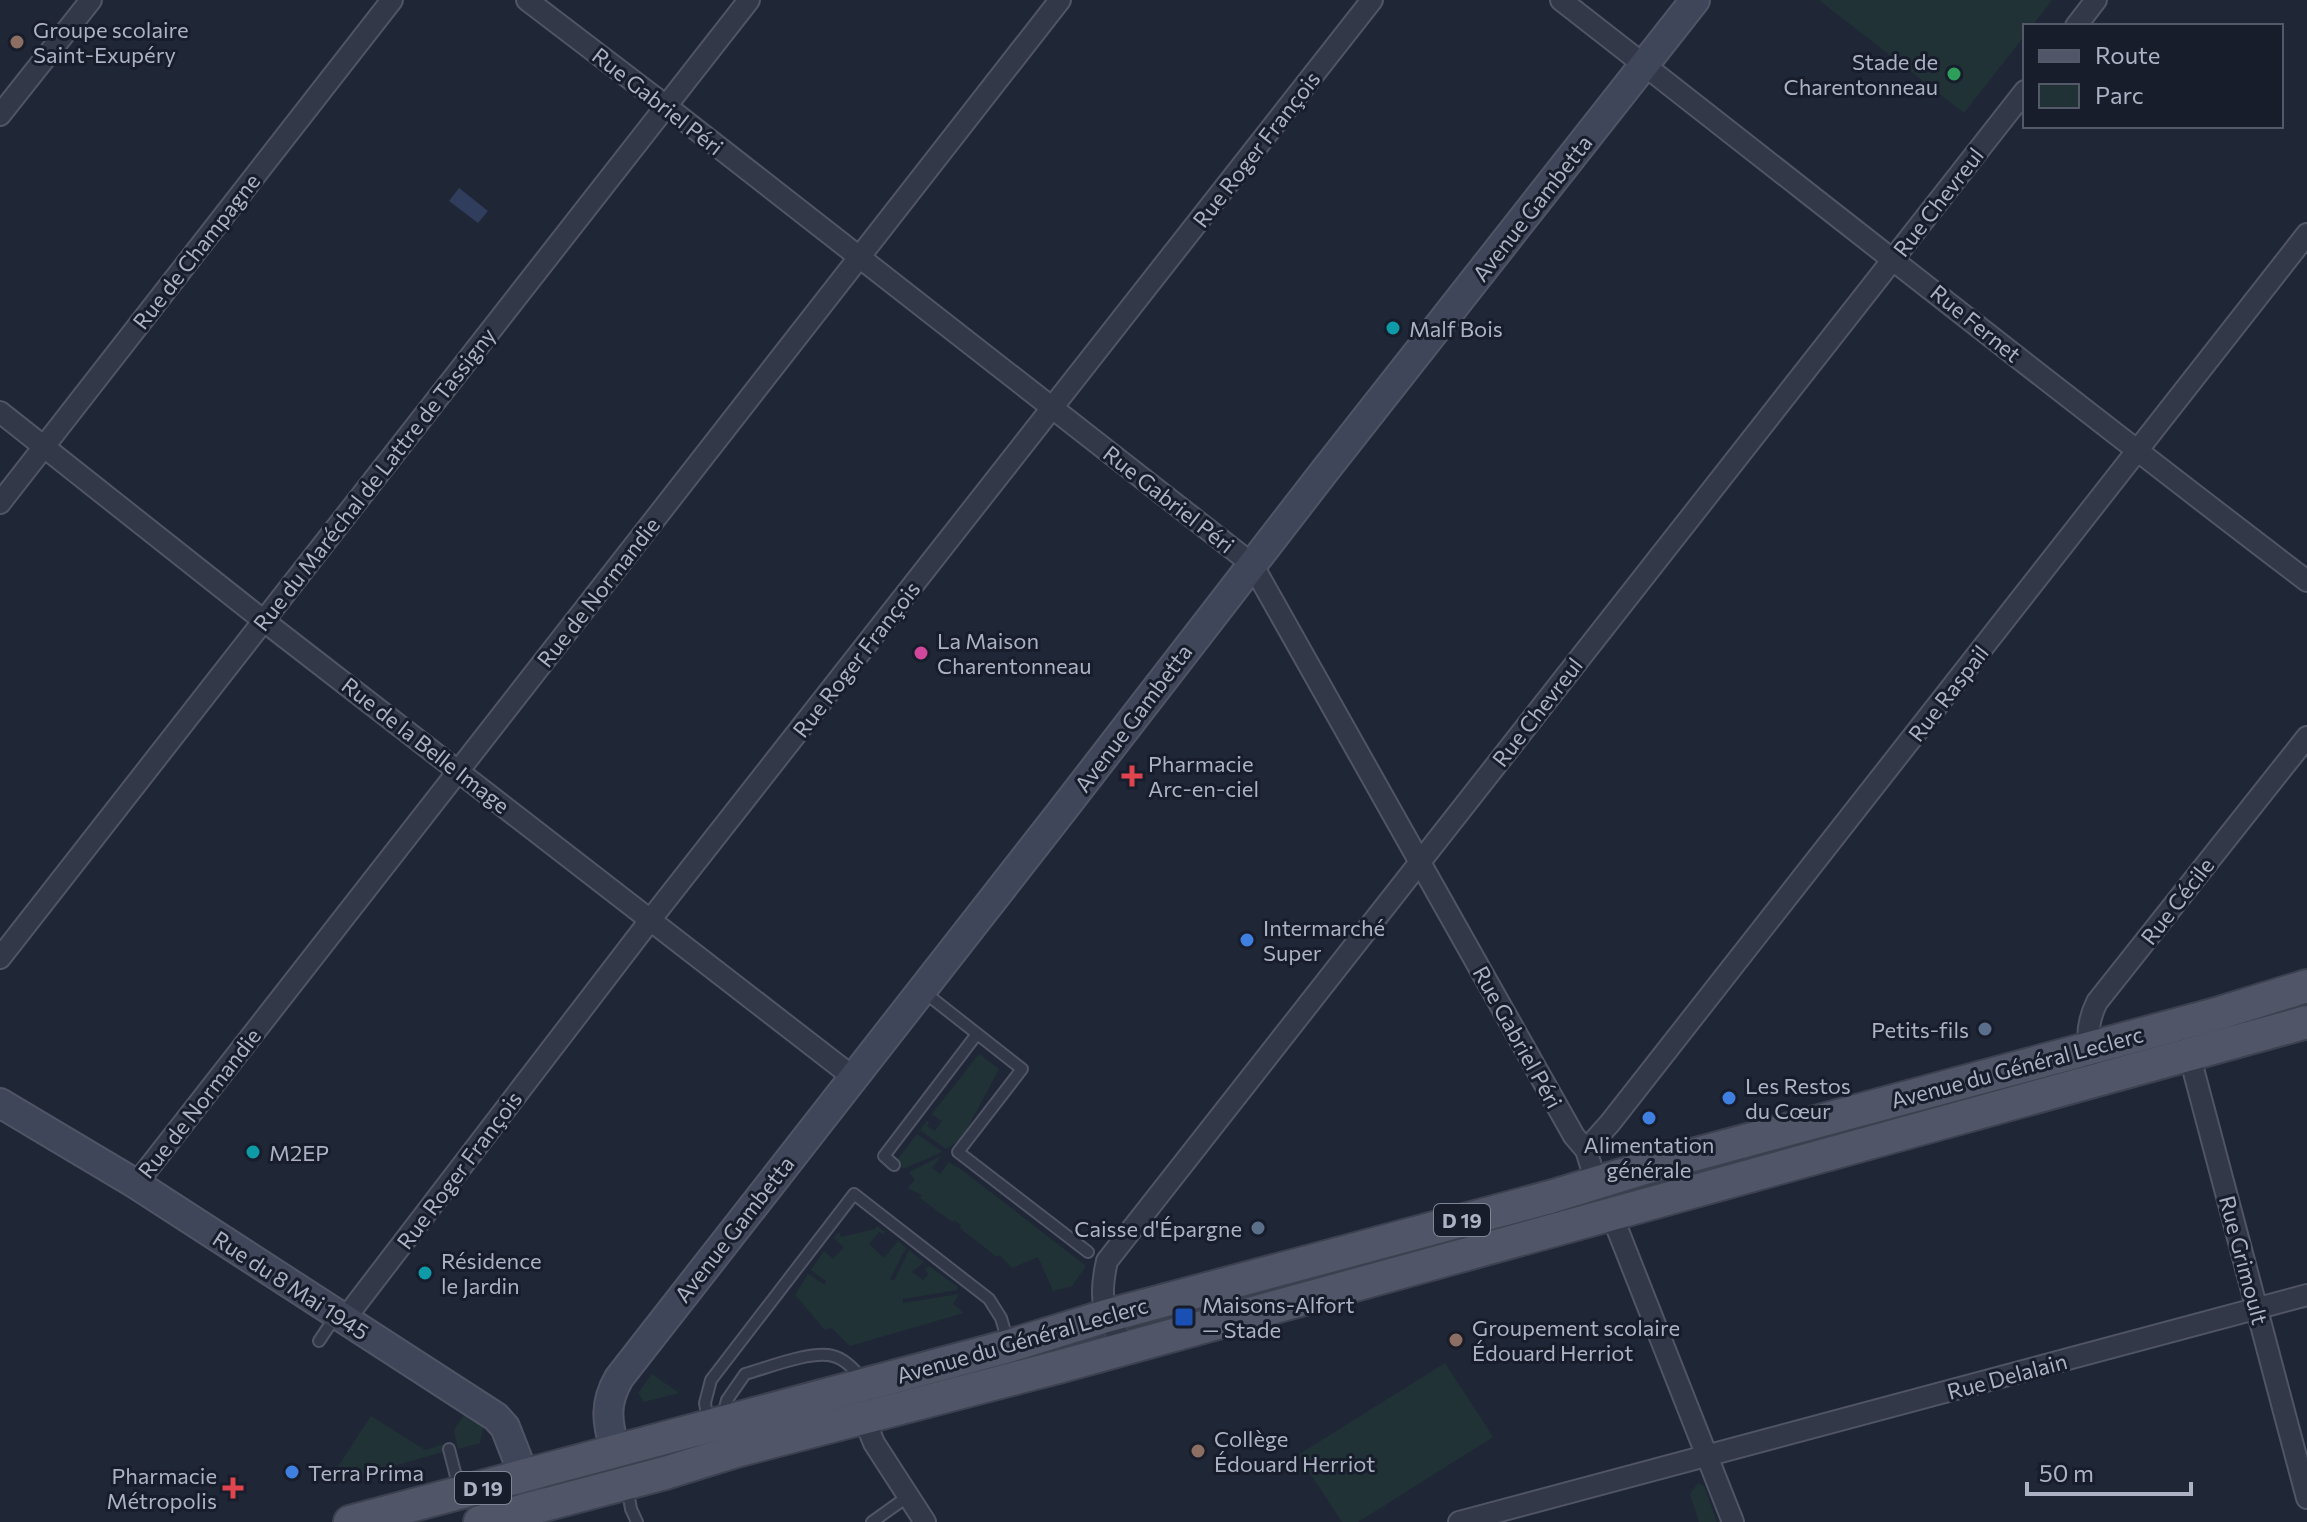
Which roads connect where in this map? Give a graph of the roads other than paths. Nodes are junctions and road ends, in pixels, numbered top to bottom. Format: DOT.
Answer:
graph roads {
  1 [pos="91,0"];
  2 [pos="392,0"];
  3 [pos="527,0"];
  4 [pos="749,0"];
  5 [pos="1060,0"];
  6 [pos="1372,0"];
  7 [pos="1561,0"];
  8 [pos="1695,0"];
  9 [pos="2096,0"];
  10 [pos="2078,24"];
  11 [pos="1645,65"];
  12 [pos="2023,94"];
  13 [pos="666,106"];
  14 [pos="0,115"];
  15 [pos="2307,234"];
  16 [pos="858,258"];
  17 [pos="1894,258"];
  18 [pos="1054,408"];
  19 [pos="0,412"];
  20 [pos="44,446"];
  21 [pos="2138,452"];
  22 [pos="0,503"];
  23 [pos="1252,564"];
  24 [pos="2307,581"];
  25 [pos="264,621"];
  26 [pos="2307,737"];
  27 [pos="459,770"];
  28 [pos="1419,862"];
  29 [pos="651,919"];
  30 [pos="0,958"];
  31 [pos="2307,986"];
  32 [pos="922,990"];
  33 [pos="2181,1022"];
  34 [pos="2307,1022"];
  35 [pos="977,1034"];
  36 [pos="2088,1047"];
  37 [pos="2189,1055"];
  38 [pos="853,1077"];
  39 [pos="2096,1080"];
  40 [pos="0,1103"];
  41 [pos="1586,1150"];
  42 [pos="894,1165"];
  43 [pos="1596,1182"];
  44 [pos="136,1184"];
  45 [pos="1611,1213"];
  46 [pos="1088,1252"];
  47 [pos="2307,1295"];
  48 [pos="2257,1308"];
  49 [pos="1106,1316"];
  50 [pos="340,1318"];
  51 [pos="319,1341"];
  52 [pos="1009,1346"];
  53 [pos="1125,1346"];
  54 [pos="866,1384"];
  55 [pos="864,1418"];
  56 [pos="715,1423"];
  57 [pos="449,1449"];
  58 [pos="615,1450"];
  59 [pos="1708,1457"];
  60 [pos="524,1476"];
  61 [pos="626,1483"];
  62 [pos="461,1493"];
  63 [pos="907,1497"];
  64 [pos="2307,1498"];
  65 [pos="536,1507"];
  66 [pos="350,1522"];
  67 [pos="480,1522"];
  68 [pos="637,1522"];
  69 [pos="872,1522"];
  70 [pos="925,1522"];
  71 [pos="1459,1522"];
  72 [pos="1733,1522"];
  1 -- 14 [label="street"];
  2 -- 20 [label="street, Rue de Champagne"];
  3 -- 13 [label="street, Rue Gabriel Péri"];
  4 -- 13 [label="street, Rue du Maréchal de Lattre de Tassigny"];
  5 -- 16 [label="street, Rue de Normandie"];
  6 -- 18 [label="street, Rue Roger François"];
  7 -- 11 [label="street, Rue Fernet"];
  8 -- 11 [label="street, Avenue Gambetta"];
  9 -- 10 [label="street"];
  11 -- 17 [label="street, Rue Fernet"];
  11 -- 23 [label="street, Avenue Gambetta"];
  12 -- 17 [label="street, Rue Chevreul"];
  13 -- 16 [label="street, Rue Gabriel Péri"];
  13 -- 25 [label="street, Rue du Maréchal de Lattre de Tassigny"];
  15 -- 21 [label="street, Rue Raspail"];
  16 -- 18 [label="street, Rue Gabriel Péri"];
  16 -- 27 [label="street, Rue de Normandie"];
  17 -- 21 [label="street, Rue Fernet"];
  17 -- 28 [label="street, Rue Chevreul"];
  18 -- 23 [label="street, Rue Gabriel Péri"];
  18 -- 29 [label="street, Rue Roger François"];
  19 -- 20 [label="street, Rue de la Belle Image"];
  20 -- 22 [label="street, Rue de Champagne"];
  20 -- 25 [label="street, Rue de la Belle Image"];
  21 -- 24 [label="street, Rue Fernet"];
  21 -- 41 [label="street, Rue Raspail"];
  23 -- 28 [label="street, Rue Gabriel Péri"];
  23 -- 32 [label="street, Avenue Gambetta"];
  25 -- 27 [label="street, Rue de la Belle Image"];
  25 -- 30 [label="street, Rue du Maréchal de Lattre de Tassigny"];
  26 -- 36 [label="street, Rue Cécile"];
  27 -- 29 [label="street, Rue de la Belle Image"];
  27 -- 44 [label="street, Rue de Normandie"];
  28 -- 41 [label="street, Rue Gabriel Péri"];
  28 -- 49 [label="street, Rue Chevreul"];
  29 -- 38 [label="street, Rue de la Belle Image"];
  29 -- 50 [label="street, Rue Roger François"];
  31 -- 33 [label="main road, Avenue du Général Leclerc / D 19"];
  32 -- 35 [label="lane"];
  32 -- 38 [label="street, Avenue Gambetta"];
  33 -- 36 [label="main road, Avenue du Général Leclerc / D 19"];
  33 -- 37 [label="street, Rue Grimoult"];
  34 -- 37 [label="main road, Avenue du Général Leclerc / D 19"];
  35 -- 42 [label="lane"];
  35 -- 46 [label="lane"];
  36 -- 39 [label="street, Rue Cécile"];
  36 -- 43 [label="main road, Avenue du Général Leclerc / D 19"];
  37 -- 39 [label="main road, Avenue du Général Leclerc / D 19"];
  37 -- 48 [label="street, Rue Grimoult"];
  38 -- 58 [label="street, Avenue Gambetta"];
  39 -- 45 [label="main road, Avenue du Général Leclerc / D 19"];
  40 -- 44 [label="street, Rue du 8 Mai 1945"];
  41 -- 43 [label="street, Rue Gabriel Péri"];
  43 -- 45 [label="main road"];
  43 -- 49 [label="main road, Avenue du Général Leclerc / D 19"];
  44 -- 50 [label="street, Rue du 8 Mai 1945"];
  45 -- 53 [label="main road, Avenue du Général Leclerc / D 19"];
  45 -- 59 [label="street"];
  47 -- 48 [label="street, Rue Delalain"];
  48 -- 59 [label="street, Rue Delalain"];
  48 -- 64 [label="street, Rue Grimoult"];
  49 -- 52 [label="main road, Avenue du Général Leclerc / D 19"];
  49 -- 53 [label="street, Rue Chevreul"];
  50 -- 51 [label="lane"];
  50 -- 60 [label="street, Rue du 8 Mai 1945"];
  52 -- 54 [label="main road, Avenue du Général Leclerc / D 19"];
  52 -- 56 [label="lane"];
  53 -- 55 [label="main road, Avenue du Général Leclerc / D 19"];
  54 -- 55 [label="main road"];
  54 -- 56 [label="main road, Avenue du Général Leclerc / D 19"];
  55 -- 61 [label="main road, Avenue du Général Leclerc / D 19"];
  55 -- 63 [label="street"];
  56 -- 58 [label="main road, Avenue du Général Leclerc / D 19"];
  57 -- 62 [label="lane"];
  58 -- 60 [label="main road, Avenue du Général Leclerc / D 19"];
  58 -- 61 [label="street"];
  59 -- 71 [label="street, Rue Delalain"];
  59 -- 72 [label="street"];
  60 -- 62 [label="main road, Avenue du Général Leclerc / D 19"];
  60 -- 65 [label="street, Rue du 8 Mai 1945"];
  61 -- 65 [label="main road, Avenue du Général Leclerc / D 19"];
  61 -- 68 [label="lane"];
  62 -- 66 [label="main road, Avenue du Général Leclerc / D 19"];
  63 -- 69 [label="lane"];
  63 -- 70 [label="street"];
  65 -- 67 [label="main road, Avenue du Général Leclerc / D 19"];
}
